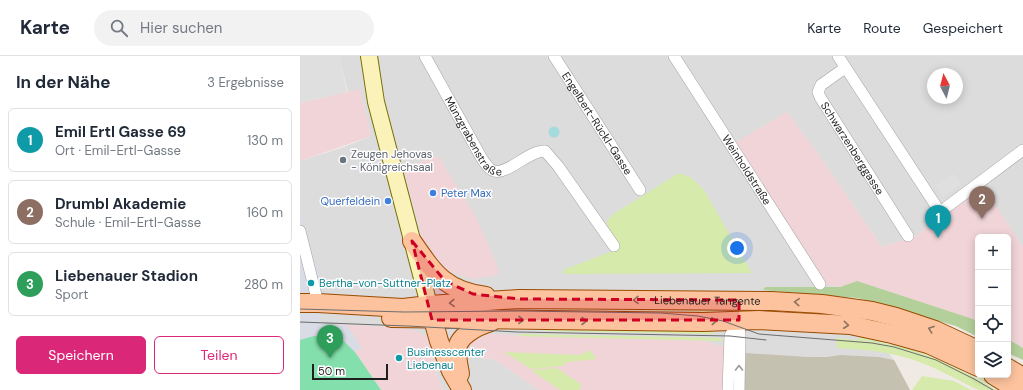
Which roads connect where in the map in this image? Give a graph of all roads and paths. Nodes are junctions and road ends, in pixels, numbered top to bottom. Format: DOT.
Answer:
graph roads {
  1 [pos="368,56"];
  2 [pos="425,56"];
  3 [pos="554,56"];
  4 [pos="674,56"];
  5 [pos="838,56"];
  6 [pos="845,68"];
  7 [pos="1023,150"];
  8 [pos="640,190"];
  9 [pos="300,231"];
  10 [pos="908,236"];
  11 [pos="412,241"];
  12 [pos="614,246"];
  13 [pos="820,284"];
  14 [pos="519,299"];
  15 [pos="739,300"];
  16 [pos="300,303"];
  17 [pos="318,303"];
  18 [pos="430,312"];
  19 [pos="300,316"];
  20 [pos="497,320"];
  21 [pos="739,320"];
  22 [pos="975,349"];
  23 [pos="975,366"];
  24 [pos="1011,370"];
  25 [pos="1023,377"];
  26 [pos="998,378"];
  27 [pos="461,388"];
  28 [pos="728,390"];
  29 [pos="739,390"];
  30 [pos="1017,390"];
  1 -- 11 [label="main road"];
  2 -- 12 [label="street, Münzgrabenstraße"];
  3 -- 8 [label="street, Engelbert-Rückl-Gasse"];
  4 -- 13 [label="street, Weinholdstraße"];
  5 -- 6 [label="street"];
  6 -- 7 [label="street"];
  6 -- 10 [label="street, Schwarzenberggasse"];
  9 -- 17 [label="street"];
  11 -- 14 [label="main road"];
  11 -- 18 [label="main road"];
  15 -- 14 [label="main road, Liebenauer Tangente, one-way"];
  14 -- 18 [label="main road, Liebenauer Tangente, one-way"];
  15 -- 21 [label="main road"];
  22 -- 15 [label="main road, Liebenauer Tangente, one-way"];
  16 -- 17 [label="main road"];
  17 -- 18 [label="main road"];
  18 -- 19 [label="main road"];
  18 -- 20 [label="main road, Liebenauer Tangente"];
  18 -- 27 [label="main road"];
  20 -- 21 [label="main road, Liebenauer Tangente, one-way"];
  20 -- 27 [label="main road"];
  21 -- 23 [label="main road, Liebenauer Tangente, one-way"];
  21 -- 28 [label="street"];
  29 -- 21 [label="street, one-way"];
  24 -- 25 [label="main road"];
  26 -- 30 [label="main road"];
}
